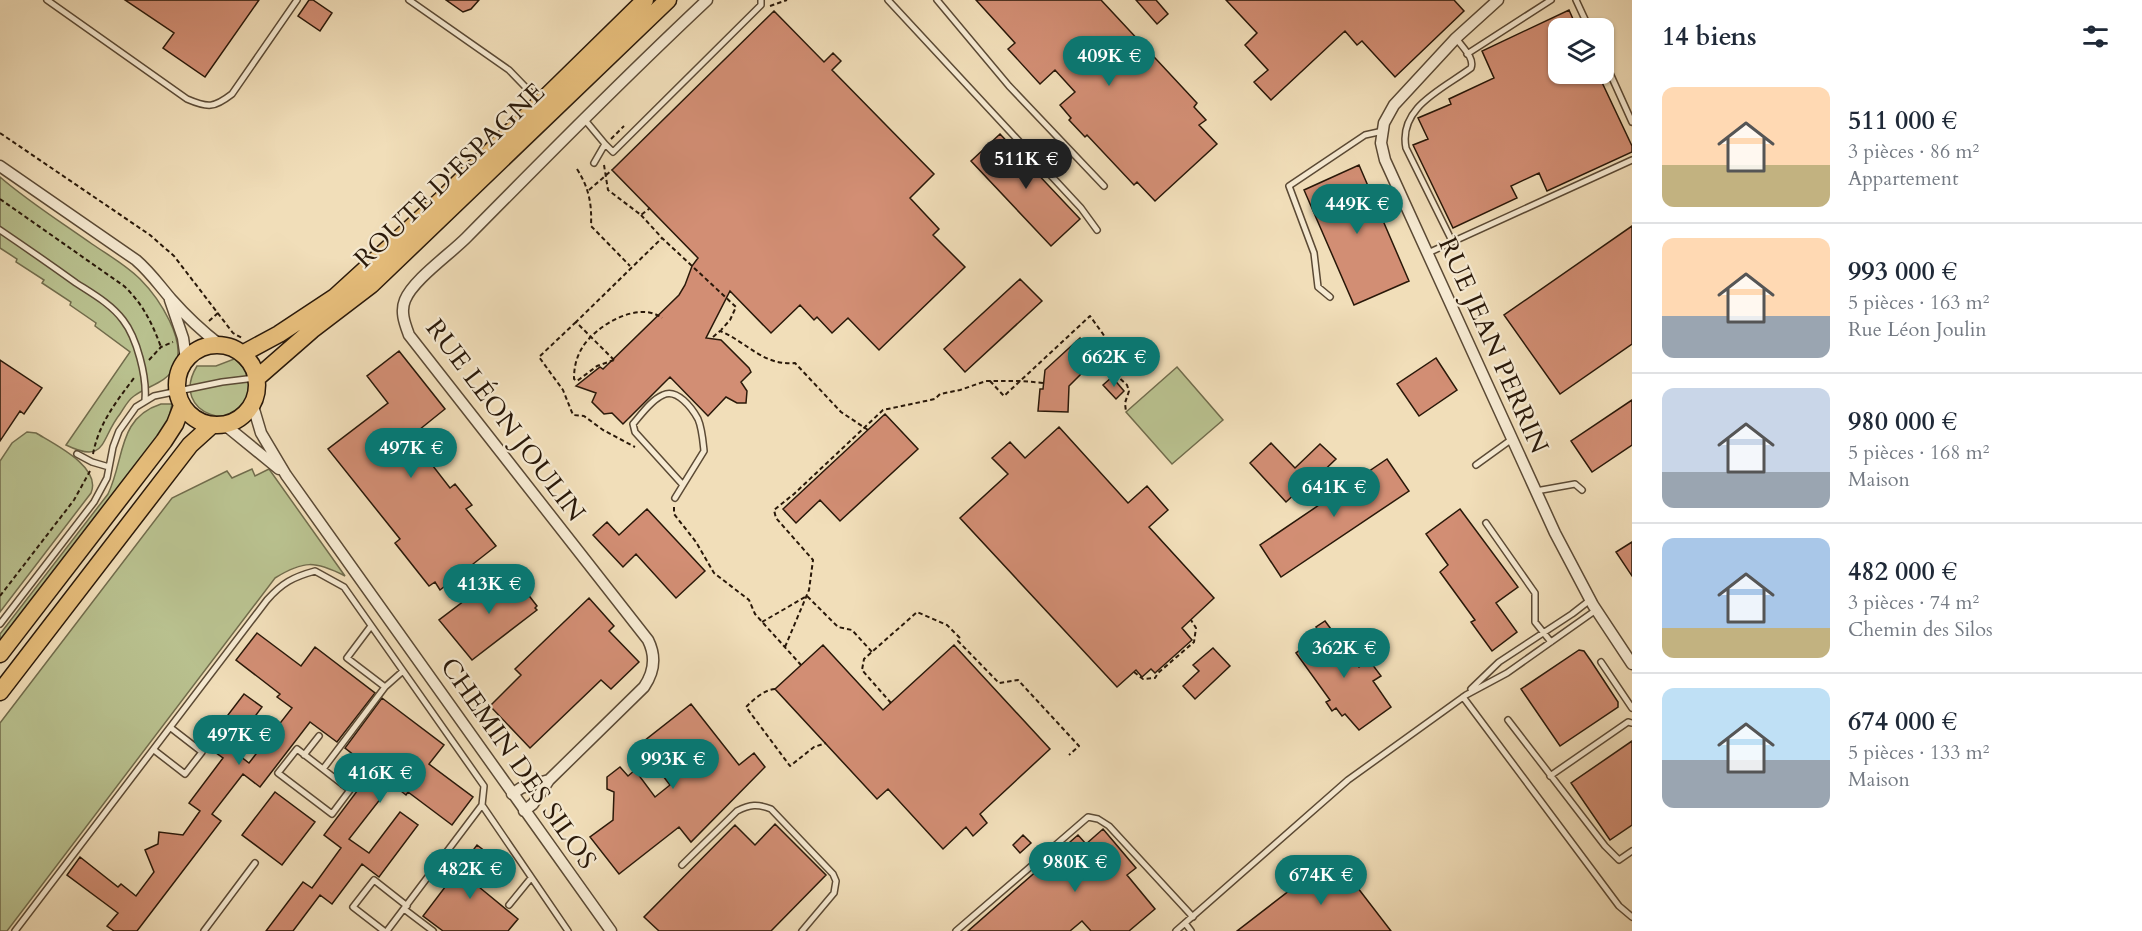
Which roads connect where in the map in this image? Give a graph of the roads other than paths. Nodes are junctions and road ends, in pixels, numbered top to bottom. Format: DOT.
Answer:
graph roads {
  1 [pos="47,0"];
  2 [pos="297,0"];
  3 [pos="409,0"];
  4 [pos="668,0"];
  5 [pos="707,0"];
  6 [pos="761,0"];
  7 [pos="888,0"];
  8 [pos="937,0"];
  9 [pos="1498,0"];
  10 [pos="1551,0"];
  11 [pos="1576,0"];
  12 [pos="641,1"];
  13 [pos="1584,18"];
  14 [pos="1456,38"];
  15 [pos="1467,54"];
  16 [pos="1614,82"];
  17 [pos="541,102"];
  18 [pos="585,120"];
  19 [pos="1632,122"];
  20 [pos="1383,131"];
  21 [pos="605,144"];
  22 [pos="1632,160"];
  23 [pos="594,163"];
  24 [pos="0,166"];
  25 [pos="1104,186"];
  26 [pos="0,230"];
  27 [pos="1097,230"];
  28 [pos="1452,242"];
  29 [pos="1428,252"];
  30 [pos="169,297"];
  31 [pos="1330,297"];
  32 [pos="220,345"];
  33 [pos="243,346"];
  34 [pos="186,359"];
  35 [pos="257,378"];
  36 [pos="145,399"];
  37 [pos="180,399"];
  38 [pos="253,406"];
  39 [pos="218,425"];
  40 [pos="1513,439"];
  41 [pos="77,454"];
  42 [pos="1476,465"];
  43 [pos="109,467"];
  44 [pos="286,475"];
  45 [pos="683,485"];
  46 [pos="1582,490"];
  47 [pos="1536,491"];
  48 [pos="675,498"];
  49 [pos="1486,524"];
  50 [pos="1590,600"];
  51 [pos="1596,610"];
  52 [pos="0,624"];
  53 [pos="371,626"];
  54 [pos="1543,633"];
  55 [pos="1551,642"];
  56 [pos="0,654"];
  57 [pos="1601,662"];
  58 [pos="1632,664"];
  59 [pos="403,671"];
  60 [pos="386,687"];
  61 [pos="0,692"];
  62 [pos="1464,696"];
  63 [pos="1632,708"];
  64 [pos="1508,720"];
  65 [pos="1632,723"];
  66 [pos="171,728"];
  67 [pos="319,736"];
  68 [pos="154,750"];
  69 [pos="304,755"];
  70 [pos="358,765"];
  71 [pos="323,770"];
  72 [pos="1550,776"];
  73 [pos="549,780"];
  74 [pos="343,784"];
  75 [pos="512,794"];
  76 [pos="482,806"];
  77 [pos="524,811"];
  78 [pos="1632,851"];
  79 [pos="255,863"];
  80 [pos="682,864"];
  81 [pos="531,878"];
  82 [pos="509,905"];
  83 [pos="405,908"];
  84 [pos="1193,917"];
  85 [pos="1632,917"];
  86 [pos="1185,923"];
  87 [pos="15,931"];
  88 [pos="204,931"];
  89 [pos="386,931"];
  90 [pos="433,931"];
  91 [pos="568,931"];
  92 [pos="611,931"];
  93 [pos="802,931"];
  94 [pos="956,931"];
  95 [pos="1176,931"];
  96 [pos="1191,931"];
  1 -- 2 [label="lane"];
  3 -- 17 [label="lane"];
  4 -- 35 [label="main road, ROUTE D'ESPAGNE"];
  5 -- 18 [label="street, RUE LÉON JOULIN"];
  6 -- 21 [label="lane"];
  7 -- 27 [label="lane"];
  8 -- 25 [label="lane"];
  9 -- 14 [label="street, RUE JEAN PERRIN"];
  10 -- 15 [label="lane"];
  11 -- 13 [label="lane"];
  12 -- 17 [label="main road, ROUTE D'ESPAGNE"];
  14 -- 15 [label="lane"];
  14 -- 20 [label="street, RUE JEAN PERRIN"];
  15 -- 28 [label="lane"];
  16 -- 19 [label="lane"];
  17 -- 33 [label="main road, ROUTE D'ESPAGNE"];
  18 -- 21 [label="lane"];
  18 -- 73 [label="street, RUE LÉON JOULIN"];
  20 -- 29 [label="street, RUE JEAN PERRIN"];
  20 -- 31 [label="lane"];
  21 -- 23 [label="lane"];
  22 -- 28 [label="lane"];
  24 -- 30 [label="street"];
  26 -- 36 [label="lane"];
  28 -- 29 [label="lane"];
  29 -- 40 [label="street, RUE JEAN PERRIN"];
  30 -- 32 [label="street"];
  30 -- 34 [label="street"];
  32 -- 33 [label="main road"];
  32 -- 34 [label="main road"];
  33 -- 35 [label="main road"];
  34 -- 37 [label="main road"];
  35 -- 37 [label="lane"];
  35 -- 38 [label="main road"];
  36 -- 37 [label="lane"];
  36 -- 43 [label="lane"];
  37 -- 39 [label="main road"];
  37 -- 56 [label="main road"];
  38 -- 39 [label="main road"];
  38 -- 44 [label="street, CHEMIN DES SILOS"];
  39 -- 44 [label="street, CHEMIN DES SILOS"];
  39 -- 61 [label="main road"];
  40 -- 42 [label="lane"];
  40 -- 47 [label="street, RUE JEAN PERRIN"];
  41 -- 43 [label="lane"];
  43 -- 52 [label="lane"];
  44 -- 75 [label="street, CHEMIN DES SILOS"];
  45 -- 45 [label="lane"];
  45 -- 48 [label="lane"];
  46 -- 47 [label="lane"];
  47 -- 50 [label="street, RUE JEAN PERRIN"];
  49 -- 54 [label="lane"];
  50 -- 51 [label="street, RUE JEAN PERRIN"];
  50 -- 54 [label="lane"];
  51 -- 55 [label="lane"];
  51 -- 58 [label="street, RUE JEAN PERRIN"];
  53 -- 59 [label="lane"];
  53 -- 60 [label="lane"];
  53 -- 66 [label="lane"];
  54 -- 55 [label="lane"];
  54 -- 62 [label="lane"];
  55 -- 62 [label="lane"];
  57 -- 63 [label="lane"];
  59 -- 60 [label="lane"];
  59 -- 76 [label="lane"];
  60 -- 71 [label="lane"];
  62 -- 84 [label="lane"];
  62 -- 85 [label="lane"];
  64 -- 72 [label="lane"];
  65 -- 72 [label="lane"];
  66 -- 68 [label="lane"];
  66 -- 68 [label="lane"];
  67 -- 69 [label="lane"];
  68 -- 87 [label="lane"];
  69 -- 71 [label="lane"];
  69 -- 74 [label="lane"];
  70 -- 74 [label="lane"];
  71 -- 74 [label="lane"];
  72 -- 78 [label="lane"];
  73 -- 75 [label="street, RUE LÉON JOULIN"];
  73 -- 77 [label="street, RUE LÉON JOULIN"];
  75 -- 77 [label="street, CHEMIN DES SILOS"];
  76 -- 81 [label="lane"];
  76 -- 83 [label="lane"];
  77 -- 92 [label="street, CHEMIN DES SILOS"];
  79 -- 88 [label="lane"];
  80 -- 93 [label="lane"];
  81 -- 82 [label="lane"];
  81 -- 91 [label="lane"];
  83 -- 89 [label="lane"];
  83 -- 89 [label="lane"];
  83 -- 90 [label="lane"];
  84 -- 86 [label="lane"];
  84 -- 94 [label="lane"];
  86 -- 95 [label="lane"];
  86 -- 96 [label="lane"];
}
